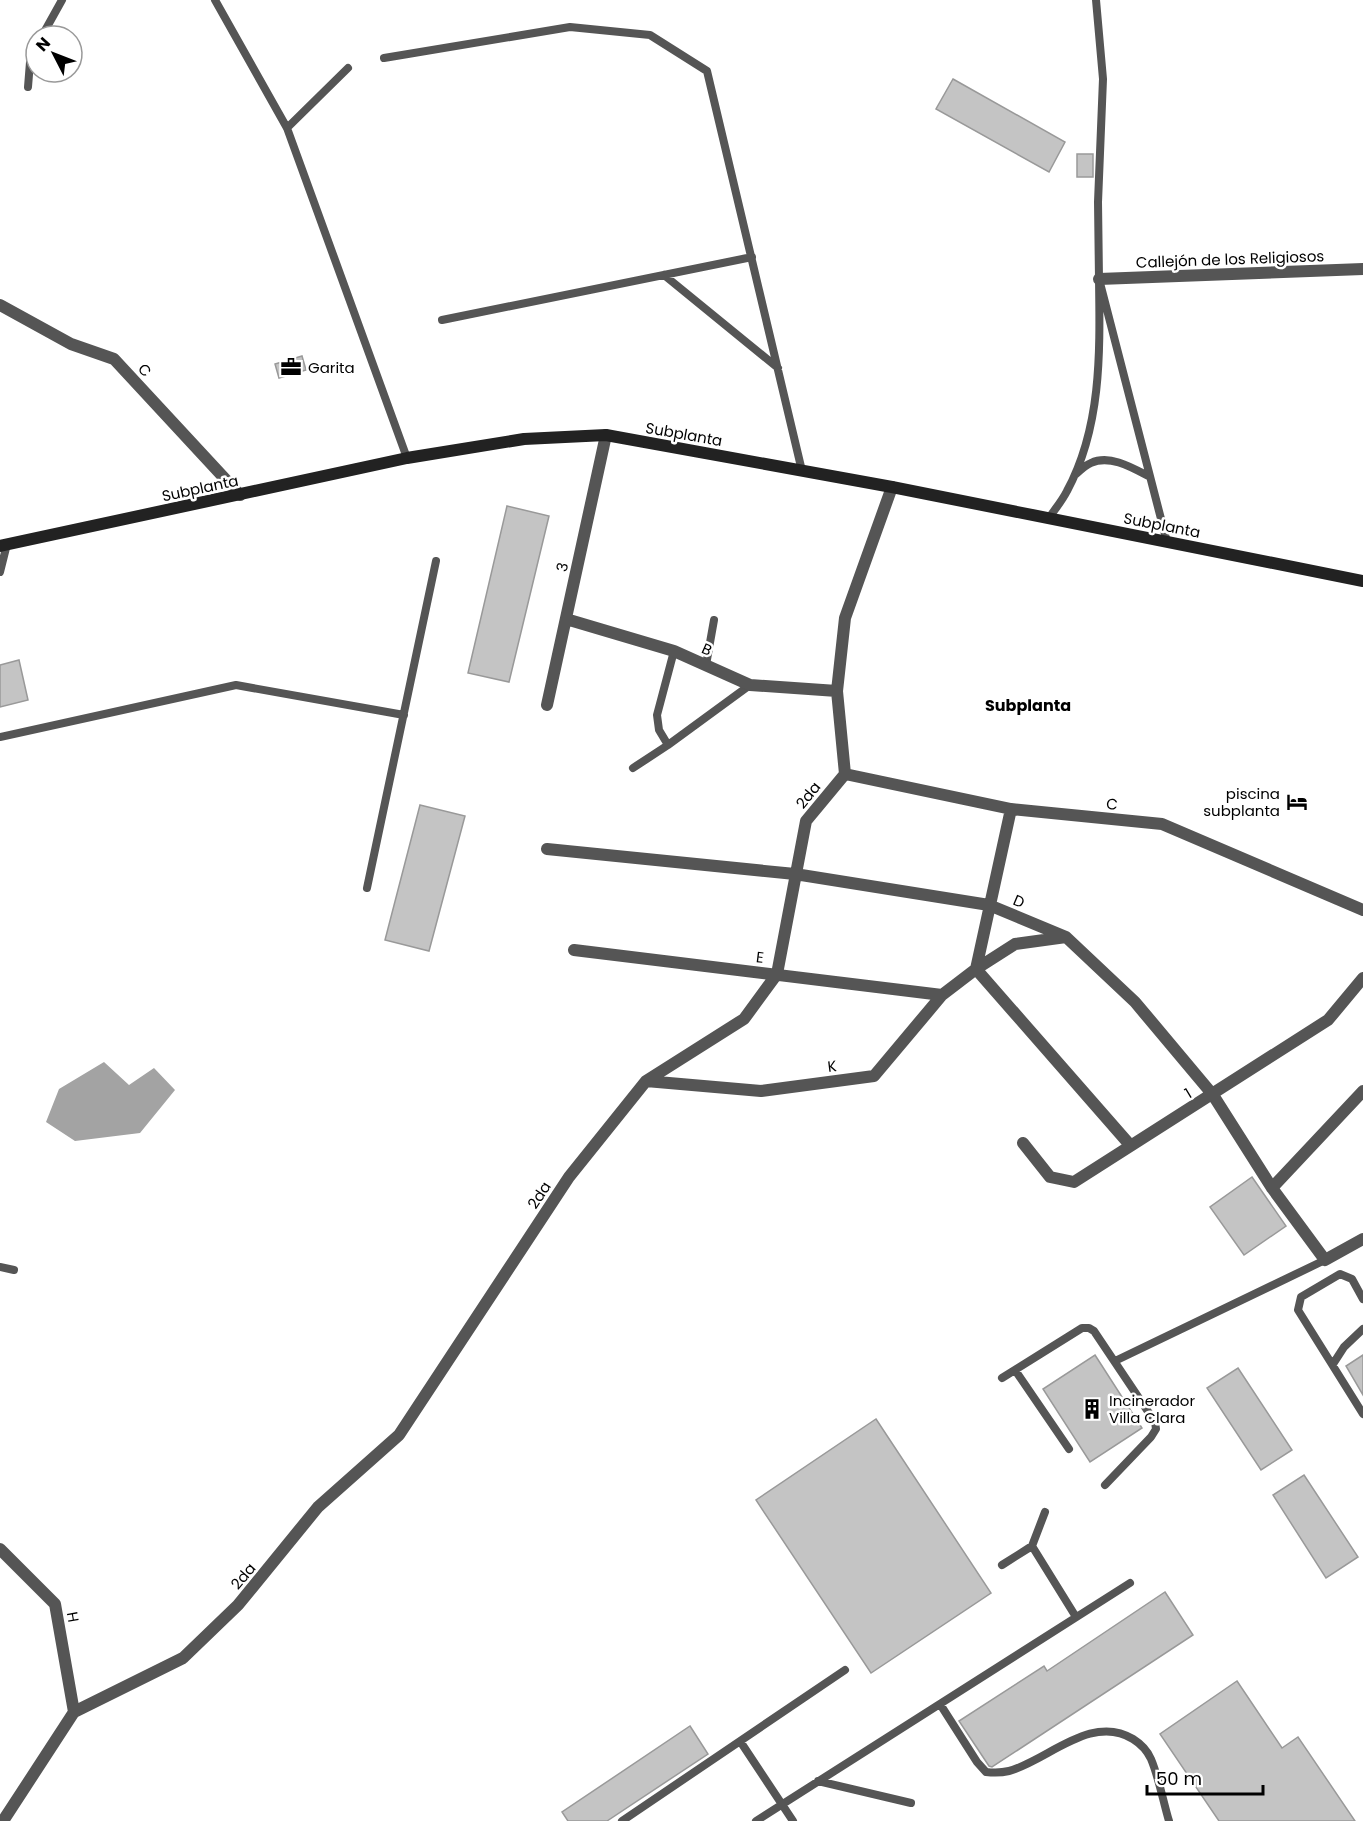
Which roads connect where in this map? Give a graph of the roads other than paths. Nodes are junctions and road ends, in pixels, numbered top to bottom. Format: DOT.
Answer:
graph roads {
  1 [pos="62,0"];
  2 [pos="215,0"];
  3 [pos="1096,0"];
  4 [pos="49,24"];
  5 [pos="384,58"];
  6 [pos="348,68"];
  7 [pos="28,84"];
  8 [pos="28,87"];
  9 [pos="287,129"];
  10 [pos="752,257"];
  11 [pos="1363,269"];
  12 [pos="664,275"];
  13 [pos="1099,279"];
  14 [pos="0,305"];
  15 [pos="442,320"];
  16 [pos="778,368"];
  17 [pos="606,435"];
  18 [pos="407,458"];
  19 [pos="802,471"];
  20 [pos="1073,477"];
  21 [pos="1150,477"];
  22 [pos="892,487"];
  23 [pos="240,495"];
  24 [pos="1049,518"];
  25 [pos="1167,542"];
  26 [pos="4,545"];
  27 [pos="436,561"];
  28 [pos="0,572"];
  29 [pos="1363,581"];
  30 [pos="566,619"];
  31 [pos="714,620"];
  32 [pos="674,651"];
  33 [pos="706,665"];
  34 [pos="750,685"];
  35 [pos="837,691"];
  36 [pos="547,705"];
  37 [pos="404,715"];
  38 [pos="0,737"];
  39 [pos="668,745"];
  40 [pos="633,768"];
  41 [pos="845,774"];
  42 [pos="1011,809"];
  43 [pos="546,849"];
  44 [pos="795,874"];
  45 [pos="367,888"];
  46 [pos="990,905"];
  47 [pos="1363,910"];
  48 [pos="1066,937"];
  49 [pos="574,950"];
  50 [pos="976,969"];
  51 [pos="777,974"];
  52 [pos="1363,978"];
  53 [pos="942,995"];
  54 [pos="646,1081"];
  55 [pos="1363,1091"];
  56 [pos="1213,1095"];
  57 [pos="1023,1143"];
  58 [pos="1130,1145"];
  59 [pos="1272,1188"];
  60 [pos="1363,1239"];
  61 [pos="1325,1260"];
  62 [pos="0,1268"];
  63 [pos="14,1270"];
  64 [pos="1363,1299"];
  65 [pos="1363,1329"];
  66 [pos="1115,1362"];
  67 [pos="1333,1364"];
  68 [pos="1015,1370"];
  69 [pos="1002,1378"];
  70 [pos="1363,1414"];
  71 [pos="1069,1449"];
  72 [pos="1105,1485"];
  73 [pos="1045,1512"];
  74 [pos="1032,1546"];
  75 [pos="0,1549"];
  76 [pos="1002,1565"];
  77 [pos="1130,1583"];
  78 [pos="1076,1617"];
  79 [pos="845,1670"];
  80 [pos="940,1704"];
  81 [pos="74,1712"];
  82 [pos="740,1741"];
  83 [pos="818,1781"];
  84 [pos="911,1803"];
  85 [pos="782,1804"];
  86 [pos="3,1821"];
  87 [pos="622,1821"];
  88 [pos="756,1821"];
  89 [pos="793,1821"];
  90 [pos="1169,1821"];
  1 -- 4 [label="lane"];
  2 -- 9 [label="lane"];
  3 -- 13 [label="lane"];
  5 -- 10 [label="lane"];
  6 -- 9 [label="lane"];
  7 -- 8 [label="lane"];
  9 -- 18 [label="lane"];
  10 -- 12 [label="lane"];
  10 -- 16 [label="lane"];
  11 -- 13 [label="street, Callejón de los Religiosos"];
  12 -- 15 [label="lane"];
  12 -- 16 [label="lane"];
  13 -- 20 [label="lane"];
  13 -- 21 [label="lane"];
  14 -- 23 [label="street, C"];
  16 -- 19 [label="lane"];
  17 -- 18 [label="street, Subplanta"];
  17 -- 19 [label="street, Subplanta"];
  17 -- 30 [label="street, 3"];
  18 -- 23 [label="street, Subplanta"];
  19 -- 22 [label="street, Subplanta"];
  20 -- 21 [label="lane"];
  20 -- 24 [label="lane"];
  21 -- 25 [label="lane"];
  22 -- 24 [label="street, Subplanta"];
  22 -- 35 [label="street"];
  23 -- 26 [label="street, Subplanta"];
  24 -- 25 [label="street, Subplanta"];
  25 -- 29 [label="street, Subplanta"];
  26 -- 28 [label="lane"];
  27 -- 37 [label="lane"];
  30 -- 32 [label="street, B"];
  30 -- 36 [label="street, 3"];
  31 -- 33 [label="lane"];
  32 -- 33 [label="street, B"];
  32 -- 39 [label="lane"];
  33 -- 34 [label="street, B"];
  34 -- 35 [label="street, B"];
  34 -- 39 [label="lane"];
  35 -- 41 [label="street"];
  37 -- 38 [label="lane"];
  37 -- 45 [label="lane"];
  39 -- 40 [label="lane"];
  41 -- 42 [label="street, C"];
  41 -- 44 [label="street, 2da"];
  42 -- 46 [label="street"];
  42 -- 47 [label="street, C"];
  43 -- 44 [label="street, D"];
  44 -- 46 [label="street, D"];
  44 -- 51 [label="street, 2da"];
  46 -- 48 [label="street, D"];
  46 -- 50 [label="street"];
  48 -- 50 [label="street, K"];
  48 -- 56 [label="street, D"];
  49 -- 51 [label="street, E"];
  50 -- 53 [label="street, K"];
  50 -- 58 [label="street"];
  51 -- 53 [label="street, E"];
  51 -- 54 [label="street, 2da"];
  52 -- 56 [label="street, 1"];
  53 -- 54 [label="street, K"];
  54 -- 81 [label="street, 2da"];
  55 -- 59 [label="street"];
  56 -- 58 [label="street, 1"];
  56 -- 59 [label="street, D"];
  57 -- 58 [label="street, 1"];
  59 -- 61 [label="street, D"];
  60 -- 61 [label="street"];
  61 -- 66 [label="lane"];
  62 -- 63 [label="lane"];
  64 -- 67 [label="lane"];
  65 -- 67 [label="lane"];
  66 -- 68 [label="lane"];
  66 -- 72 [label="lane"];
  67 -- 70 [label="lane"];
  68 -- 69 [label="lane"];
  68 -- 71 [label="lane"];
  73 -- 74 [label="lane"];
  74 -- 76 [label="lane"];
  74 -- 78 [label="lane"];
  75 -- 81 [label="street, H"];
  77 -- 78 [label="lane"];
  78 -- 80 [label="lane"];
  79 -- 82 [label="lane"];
  80 -- 83 [label="lane"];
  80 -- 90 [label="lane"];
  81 -- 86 [label="street"];
  82 -- 85 [label="lane"];
  82 -- 87 [label="lane"];
  83 -- 84 [label="lane"];
  83 -- 85 [label="lane"];
  85 -- 88 [label="lane"];
  85 -- 89 [label="lane"];
}
